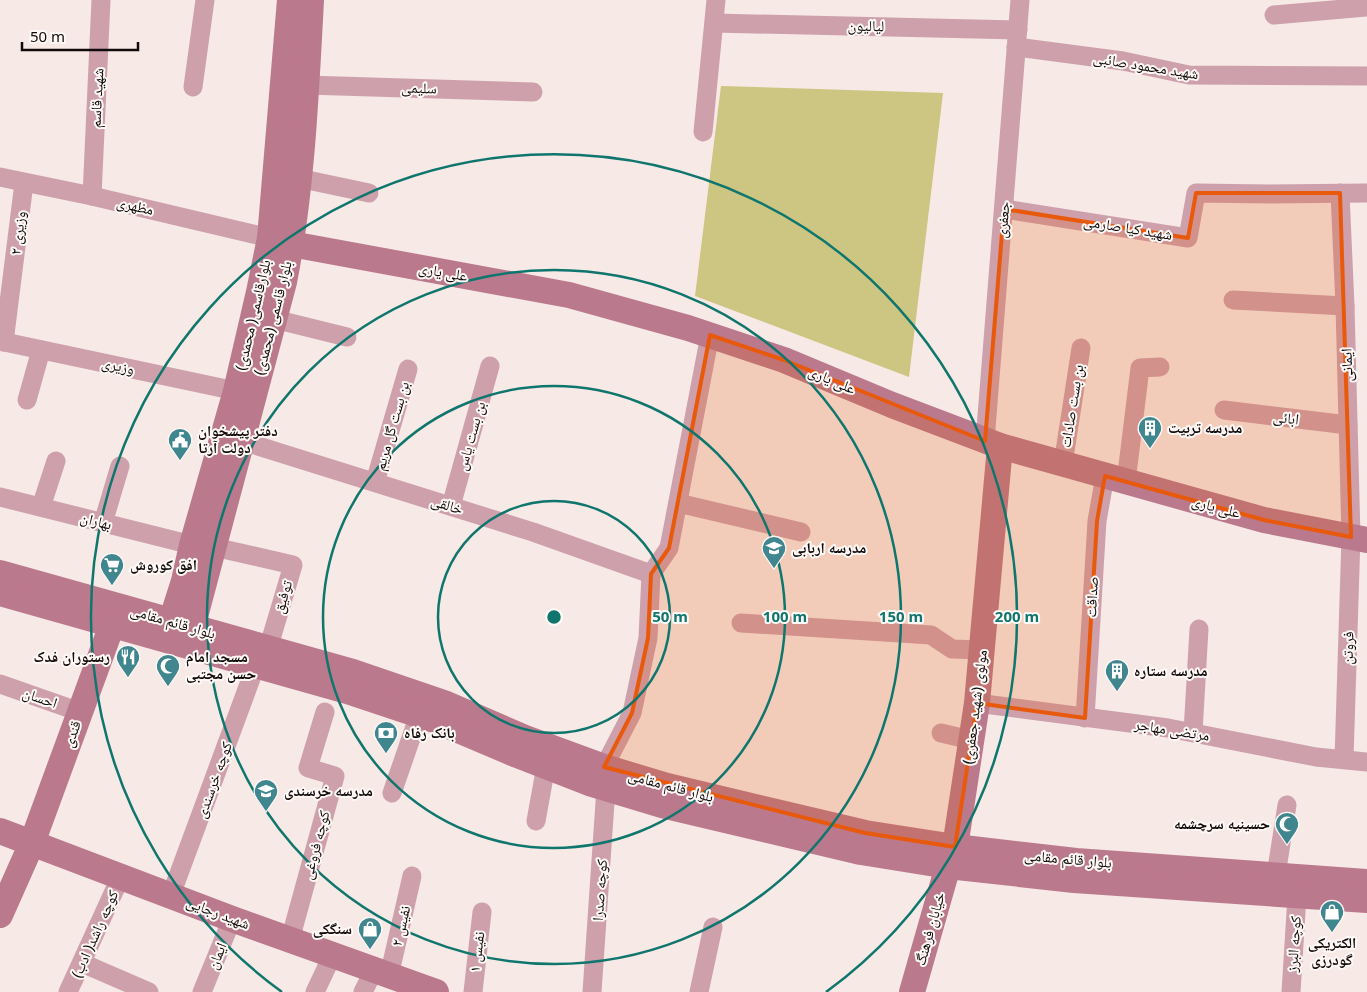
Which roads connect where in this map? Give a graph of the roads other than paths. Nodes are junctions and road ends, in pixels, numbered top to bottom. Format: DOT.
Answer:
graph roads {
  1 [pos="101,0"];
  2 [pos="205,0"];
  3 [pos="290,0"];
  4 [pos="311,0"];
  5 [pos="716,0"];
  6 [pos="1020,0"];
  7 [pos="1367,7"];
  8 [pos="1274,15"];
  9 [pos="714,23"];
  10 [pos="1017,38"];
  11 [pos="1367,76"];
  12 [pos="306,85"];
  13 [pos="193,87"];
  14 [pos="533,92"];
  15 [pos="703,132"];
  16 [pos="0,177"];
  17 [pos="298,178"];
  18 [pos="24,183"];
  19 [pos="369,193"];
  20 [pos="1340,193"];
  21 [pos="1367,193"];
  22 [pos="92,196"];
  23 [pos="1004,209"];
  24 [pos="281,241"];
  25 [pos="1233,300"];
  26 [pos="1345,306"];
  27 [pos="274,319"];
  28 [pos="710,335"];
  29 [pos="347,337"];
  30 [pos="2,341"];
  31 [pos="1081,348"];
  32 [pos="41,350"];
  33 [pos="490,366"];
  34 [pos="1160,367"];
  35 [pos="408,369"];
  36 [pos="236,391"];
  37 [pos="27,400"];
  38 [pos="1224,410"];
  39 [pos="1348,425"];
  40 [pos="242,440"];
  41 [pos="993,444"];
  42 [pos="56,461"];
  43 [pos="1063,464"];
  44 [pos="120,466"];
  45 [pos="1115,479"];
  46 [pos="375,482"];
  47 [pos="0,497"];
  48 [pos="678,502"];
  49 [pos="451,506"];
  50 [pos="41,507"];
  51 [pos="103,523"];
  52 [pos="801,532"];
  53 [pos="1359,538"];
  54 [pos="203,546"];
  55 [pos="0,573"];
  56 [pos="651,574"];
  57 [pos="0,593"];
  58 [pos="741,623"];
  59 [pos="112,625"];
  60 [pos="181,625"];
  61 [pos="1199,629"];
  62 [pos="982,650"];
  63 [pos="262,657"];
  64 [pos="0,684"];
  65 [pos="976,703"];
  66 [pos="80,712"];
  67 [pos="325,712"];
  68 [pos="419,715"];
  69 [pos="1085,718"];
  70 [pos="1193,732"];
  71 [pos="942,733"];
  72 [pos="971,740"];
  73 [pos="521,746"];
  74 [pos="1344,759"];
  75 [pos="1367,762"];
  76 [pos="546,766"];
  77 [pos="605,778"];
  78 [pos="392,793"];
  79 [pos="1287,805"];
  80 [pos="536,822"];
  81 [pos="0,831"];
  82 [pos="32,843"];
  83 [pos="951,857"];
  84 [pos="1106,872"];
  85 [pos="1276,875"];
  86 [pos="121,876"];
  87 [pos="412,876"];
  88 [pos="1367,882"];
  89 [pos="171,895"];
  90 [pos="1297,896"];
  91 [pos="1367,900"];
  92 [pos="482,912"];
  93 [pos="0,915"];
  94 [pos="232,919"];
  95 [pos="713,927"];
  96 [pos="290,940"];
  97 [pos="332,956"];
  98 [pos="82,962"];
  99 [pos="376,979"];
  100 [pos="68,992"];
  101 [pos="149,992"];
  102 [pos="202,992"];
  103 [pos="315,992"];
  104 [pos="436,992"];
  105 [pos="472,992"];
  106 [pos="592,992"];
  107 [pos="699,992"];
  108 [pos="912,992"];
  109 [pos="1291,992"];
  1 -- 22 [label="street, شهید قاسم"];
  2 -- 13 [label="street"];
  3 -- 24 [label="main road, بلوارقاسمی( محمدی)"];
  4 -- 12 [label="main road, بلوار قاسمی (محمدی)"];
  5 -- 9 [label="street"];
  6 -- 10 [label="street, جعفری"];
  7 -- 8 [label="street"];
  9 -- 10 [label="street, لیالیون"];
  9 -- 15 [label="street"];
  10 -- 11 [label="street, شهید محمود صائبی"];
  10 -- 23 [label="street, جعفری"];
  12 -- 14 [label="street, سلیمی"];
  12 -- 17 [label="main road, بلوار قاسمی (محمدی)"];
  16 -- 18 [label="street, مظهری"];
  17 -- 19 [label="street"];
  17 -- 24 [label="main road, بلوار قاسمی (محمدی)"];
  18 -- 22 [label="street, مظهری"];
  18 -- 30 [label="street, وزیری ۲"];
  20 -- 21 [label="street, شهید کیا صارمی"];
  20 -- 23 [label="street, شهید کیا صارمی"];
  20 -- 26 [label="street, ایمانی"];
  22 -- 24 [label="street, مظهری"];
  23 -- 41 [label="street, جعفری"];
  24 -- 27 [label="main road, بلوار قاسمی (محمدی)"];
  24 -- 28 [label="main road, علی یاری"];
  24 -- 36 [label="main road, بلوارقاسمی( محمدی)"];
  25 -- 26 [label="street"];
  26 -- 39 [label="street, ایمانی"];
  27 -- 29 [label="street"];
  27 -- 40 [label="main road, بلوار قاسمی (محمدی)"];
  28 -- 41 [label="main road, علی یاری"];
  28 -- 48 [label="street"];
  30 -- 32 [label="street, وزیری"];
  31 -- 43 [label="street, بن بست صادات"];
  32 -- 36 [label="street, وزیری"];
  32 -- 37 [label="street"];
  33 -- 49 [label="street, بن بست یاس"];
  34 -- 45 [label="street, صداقت"];
  35 -- 46 [label="street, بن بست گل مریم"];
  36 -- 54 [label="main road, بلوارقاسمی( محمدی)"];
  38 -- 39 [label="street, ابائی"];
  39 -- 53 [label="street, ایمانی"];
  40 -- 46 [label="street, خالقی"];
  40 -- 54 [label="main road, بلوار قاسمی (محمدی)"];
  41 -- 43 [label="main road, علی یاری"];
  41 -- 62 [label="main road, مولوی (شهید جعفری)"];
  42 -- 50 [label="street"];
  43 -- 45 [label="main road, علی یاری"];
  44 -- 51 [label="street"];
  45 -- 53 [label="main road, علی یاری"];
  45 -- 69 [label="street, صداقت"];
  46 -- 49 [label="street, خالقی"];
  47 -- 50 [label="street, بهاران"];
  48 -- 52 [label="street"];
  48 -- 56 [label="street"];
  49 -- 56 [label="street, خالقی"];
  50 -- 51 [label="street, بهاران"];
  51 -- 54 [label="street, بهاران"];
  53 -- 74 [label="street, فروتن"];
  54 -- 60 [label="main road, بلوار قاسمی (محمدی)"];
  54 -- 63 [label="street, توفیق"];
  55 -- 60 [label="main road, بلوار قائم مقامی"];
  56 -- 77 [label="street"];
  57 -- 59 [label="main road, بلوار قائم مقامی"];
  58 -- 62 [label="street"];
  59 -- 63 [label="main road, بلوار قائم مقامی"];
  59 -- 66 [label="main road, قندی"];
  60 -- 63 [label="main road, بلوار قائم مقامی"];
  61 -- 70 [label="street"];
  62 -- 65 [label="main road, مولوی (شهید جعفری)"];
  63 -- 68 [label="main road, بلوار قائم مقامی"];
  63 -- 73 [label="main road, بلوار قائم مقامی"];
  63 -- 89 [label="street, کوچه خرسندی"];
  64 -- 66 [label="street, احسان"];
  65 -- 69 [label="street, مرتضی مهاجر"];
  65 -- 72 [label="main road, مولوی (شهید جعفری)"];
  66 -- 82 [label="main road, قندی"];
  67 -- 96 [label="street, کوچه فروغی"];
  68 -- 73 [label="main road, بلوار قائم مقامی"];
  68 -- 78 [label="street"];
  69 -- 70 [label="street, مرتضی مهاجر"];
  70 -- 74 [label="street, مرتضی مهاجر"];
  71 -- 72 [label="street"];
  72 -- 83 [label="main road, مولوی (شهید جعفری)"];
  73 -- 76 [label="main road, بلوار قائم مقامی"];
  73 -- 77 [label="main road, بلوار قائم مقامی"];
  74 -- 75 [label="street, مرتضی مهاجر"];
  76 -- 77 [label="main road, بلوار قائم مقامی"];
  76 -- 80 [label="street"];
  77 -- 83 [label="main road, بلوار قائم مقامی"];
  77 -- 106 [label="street, کوچه صدرا"];
  79 -- 85 [label="street"];
  81 -- 82 [label="main road, شهید رجایی"];
  82 -- 86 [label="main road, شهید رجایی"];
  82 -- 93 [label="main road, قندی"];
  83 -- 84 [label="main road, بلوار قائم مقامی"];
  83 -- 108 [label="main road, خیابان فرهنگ"];
  84 -- 85 [label="main road, بلوار قائم مقامی"];
  84 -- 90 [label="main road, بلوار قائم مقامی"];
  85 -- 88 [label="main road, بلوار قائم مقامی"];
  86 -- 89 [label="main road, شهید رجایی"];
  86 -- 98 [label="street, کوچه راشد( ادب)"];
  87 -- 99 [label="street, نفیس ۲"];
  89 -- 94 [label="main road, شهید رجایی"];
  90 -- 91 [label="main road, بلوار قائم مقامی"];
  90 -- 109 [label="street, کوچه البرز"];
  92 -- 105 [label="street, نفیس ‍۱"];
  94 -- 96 [label="main road, شهید رجایی"];
  94 -- 102 [label="street, ایمان"];
  95 -- 107 [label="street"];
  96 -- 97 [label="main road, شهید رجایی"];
  97 -- 99 [label="main road, شهید رجایی"];
  97 -- 103 [label="street"];
  98 -- 100 [label="street, کوچه راشد( ادب)"];
  98 -- 101 [label="street"];
  99 -- 104 [label="main road, شهید رجایی"];
}
